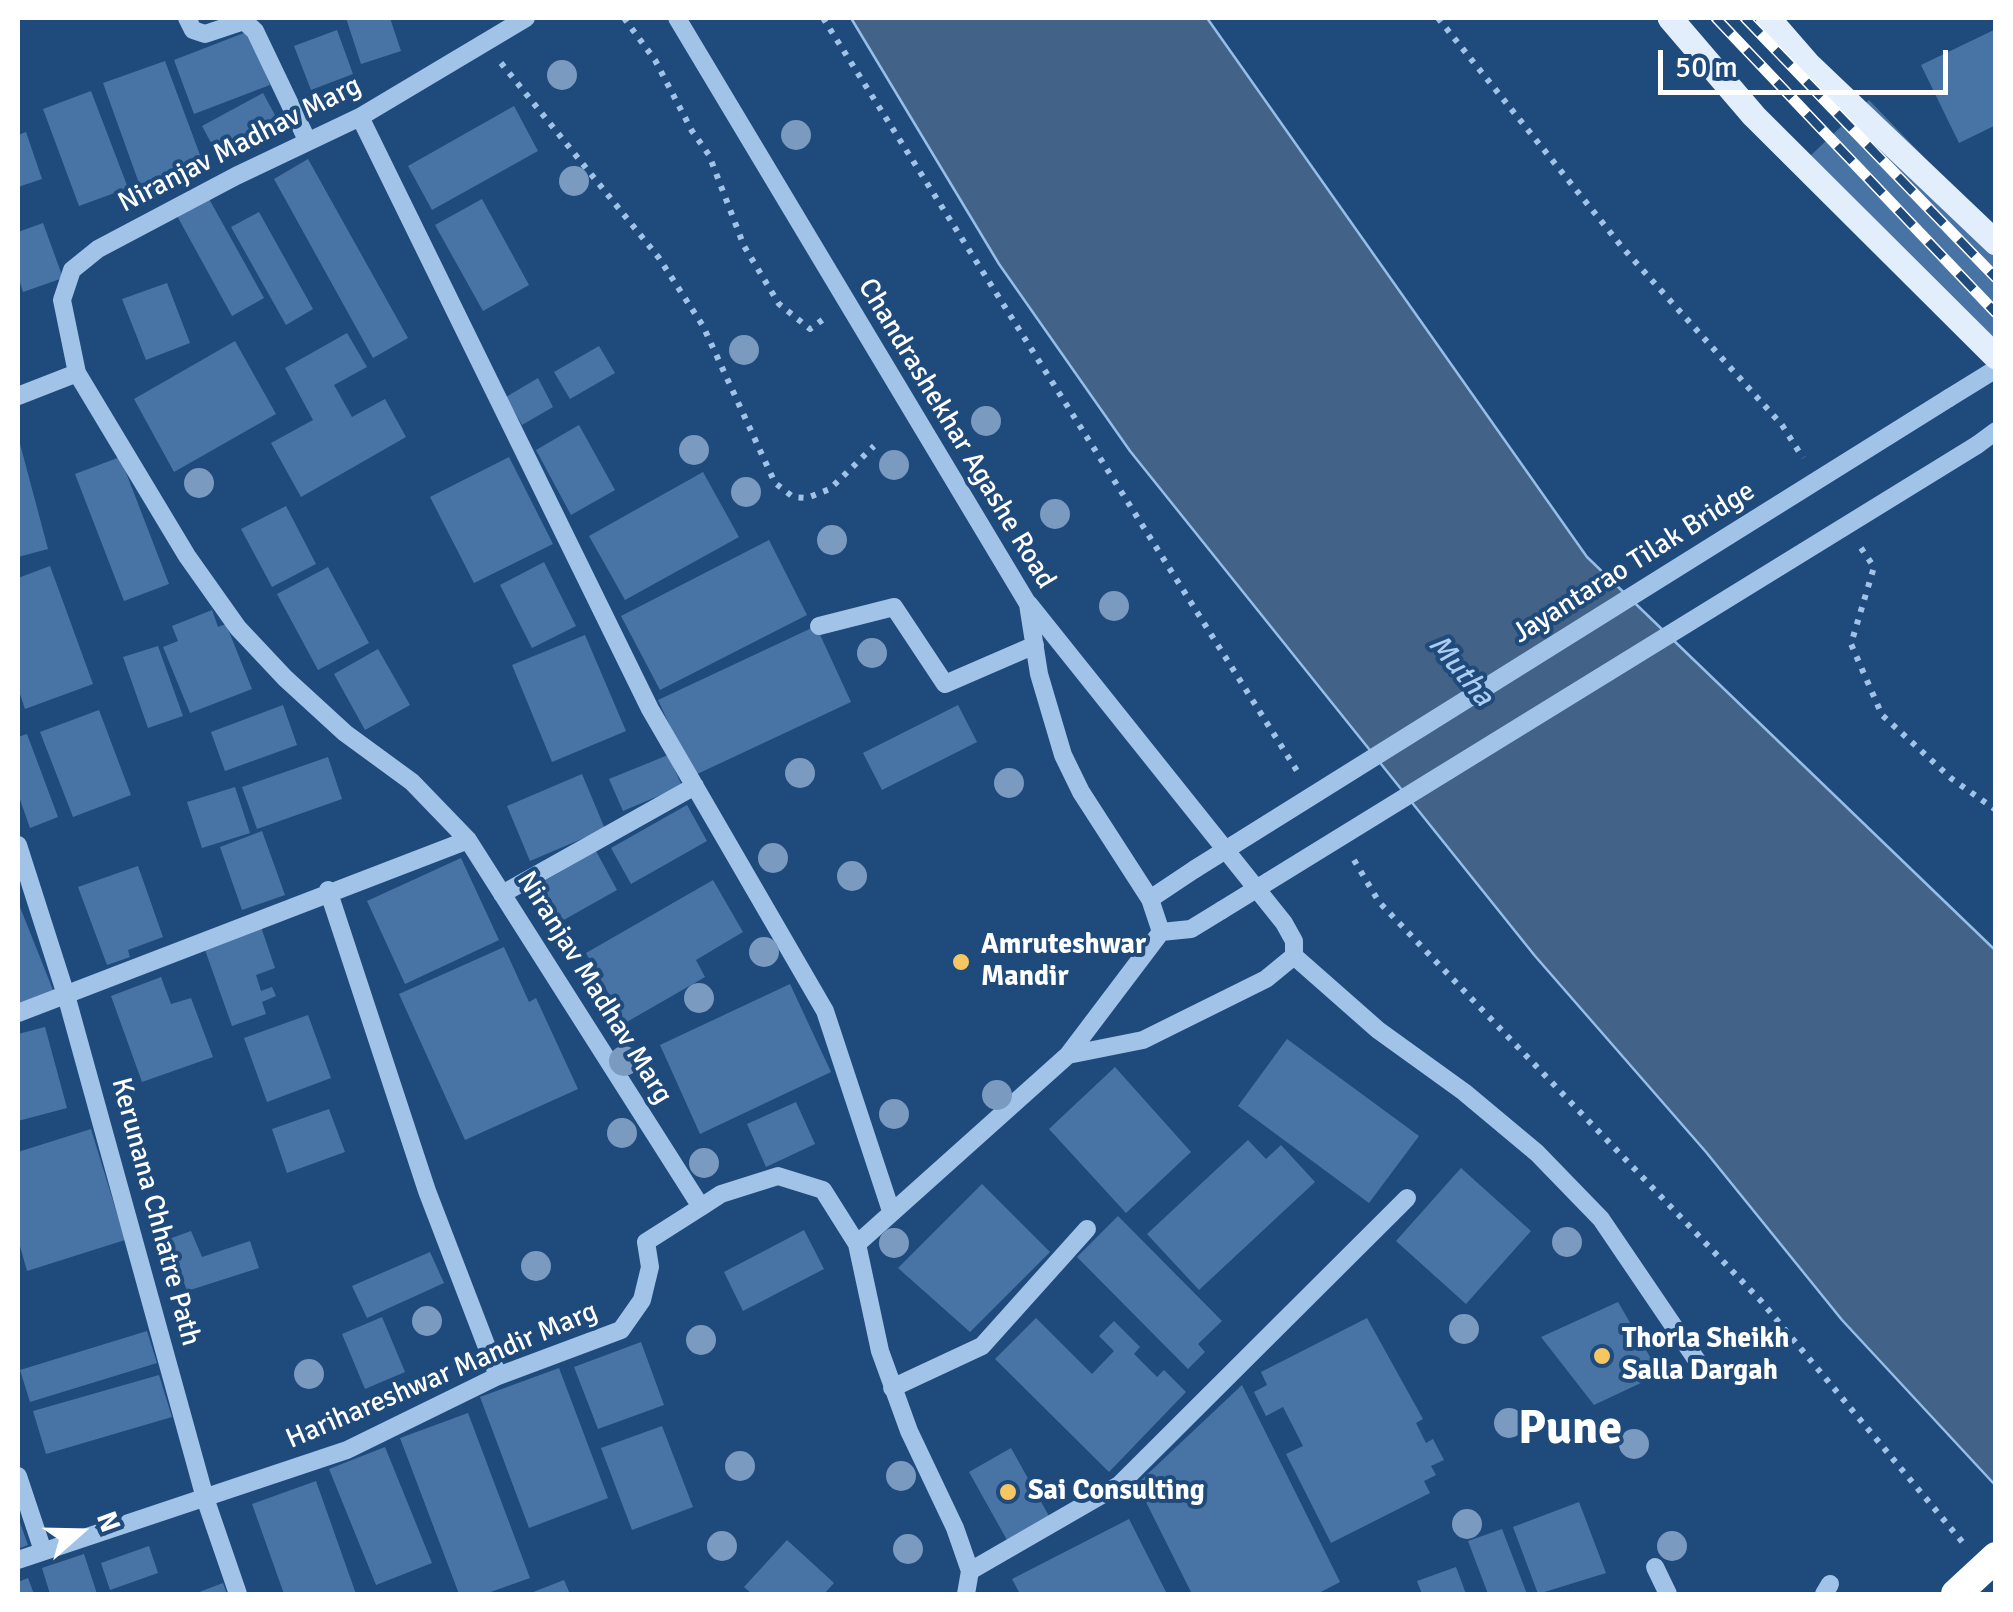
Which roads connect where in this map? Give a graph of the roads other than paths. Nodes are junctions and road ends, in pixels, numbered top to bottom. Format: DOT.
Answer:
graph roads {
  1 [pos="187,18"];
  2 [pos="526,18"];
  3 [pos="676,18"];
  4 [pos="1670,18"];
  5 [pos="1768,18"];
  6 [pos="360,118"];
  7 [pos="308,142"];
  8 [pos="1996,244"];
  9 [pos="1996,357"];
  10 [pos="1996,369"];
  11 [pos="78,372"];
  12 [pos="18,396"];
  13 [pos="1996,431"];
  14 [pos="1028,604"];
  15 [pos="819,626"];
  16 [pos="1035,646"];
  17 [pos="695,786"];
  18 [pos="468,840"];
  19 [pos="18,845"];
  20 [pos="328,890"];
  21 [pos="502,894"];
  22 [pos="1150,899"];
  23 [pos="1161,932"];
  24 [pos="1294,956"];
  25 [pos="66,995"];
  26 [pos="18,1013"];
  27 [pos="1068,1055"];
  28 [pos="1407,1198"];
  29 [pos="702,1207"];
  30 [pos="891,1211"];
  31 [pos="1086,1229"];
  32 [pos="858,1244"];
  33 [pos="1702,1368"];
  34 [pos="498,1376"];
  35 [pos="892,1388"];
  36 [pos="18,1476"];
  37 [pos="205,1498"];
  38 [pos="43,1551"];
  39 [pos="1996,1557"];
  40 [pos="18,1560"];
  41 [pos="1655,1567"];
  42 [pos="970,1571"];
  43 [pos="238,1594"];
  44 [pos="966,1594"];
  45 [pos="1668,1594"];
  46 [pos="1956,1594"];
  1 -- 7 [label="street"];
  2 -- 6 [label="street, Niranjav Madhav Marg"];
  3 -- 14 [label="street, Chandrashekhar Agashe Road"];
  4 -- 9 [label="main road"];
  5 -- 8 [label="main road"];
  6 -- 7 [label="street, Niranjav Madhav Marg"];
  6 -- 17 [label="street"];
  7 -- 11 [label="street, Niranjav Madhav Marg"];
  10 -- 22 [label="street, Jayantarao Tilak Bridge, bridge"];
  11 -- 12 [label="street"];
  11 -- 18 [label="street, Niranjav Madhav Marg"];
  13 -- 23 [label="street, bridge"];
  14 -- 16 [label="street, Chandrashekhar Agashe Road"];
  14 -- 24 [label="street"];
  15 -- 16 [label="street"];
  16 -- 22 [label="street, Chandrashekhar Agashe Road"];
  17 -- 21 [label="street"];
  17 -- 30 [label="street"];
  18 -- 20 [label="street"];
  18 -- 21 [label="street, Niranjav Madhav Marg"];
  19 -- 25 [label="street, Kerunana Chhatre Path"];
  20 -- 25 [label="street"];
  20 -- 34 [label="street"];
  21 -- 29 [label="street, Niranjav Madhav Marg"];
  22 -- 23 [label="street, Chandrashekhar Agashe Road"];
  23 -- 27 [label="street"];
  24 -- 27 [label="street"];
  24 -- 33 [label="street"];
  25 -- 26 [label="street"];
  25 -- 37 [label="street, Kerunana Chhatre Path"];
  27 -- 30 [label="street"];
  28 -- 42 [label="street"];
  29 -- 32 [label="street"];
  29 -- 34 [label="street, Harihareshwar Mandir Marg"];
  30 -- 32 [label="street"];
  31 -- 35 [label="street"];
  32 -- 35 [label="street"];
  34 -- 37 [label="street, Harihareshwar Mandir Marg"];
  35 -- 42 [label="street"];
  36 -- 38 [label="street"];
  37 -- 38 [label="street, Harihareshwar Mandir Marg"];
  37 -- 43 [label="street, Kerunana Chhatre Path"];
  38 -- 40 [label="street, Harihareshwar Mandir Marg"];
  39 -- 46 [label="highway, bridge"];
  41 -- 45 [label="street"];
  42 -- 44 [label="street"];
}
